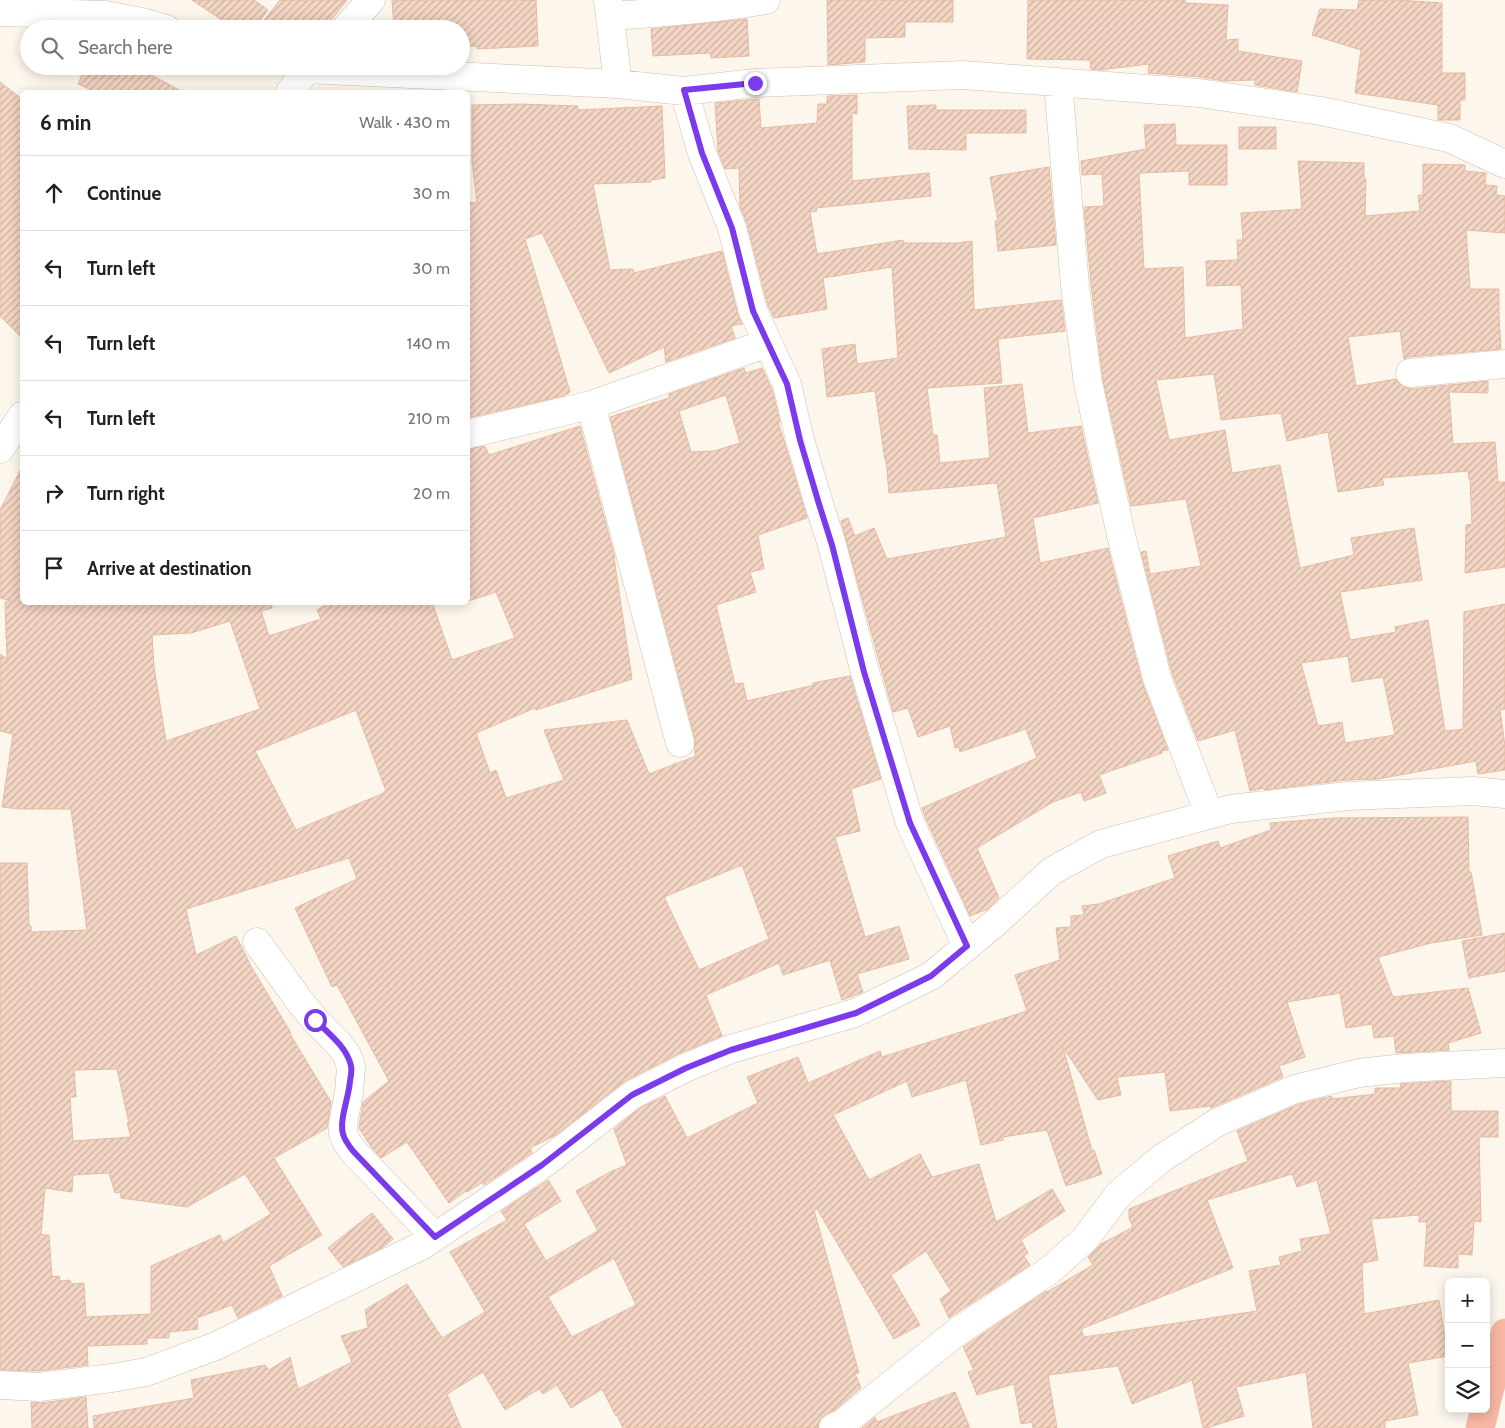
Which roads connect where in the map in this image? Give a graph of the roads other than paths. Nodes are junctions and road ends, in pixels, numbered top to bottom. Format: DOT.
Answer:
graph roads {
  1 [pos="371,0"];
  2 [pos="766,0"];
  3 [pos="112,8"];
  4 [pos="609,8"];
  5 [pos="0,12"];
  6 [pos="138,20"];
  7 [pos="353,20"];
  8 [pos="300,75"];
  9 [pos="452,75"];
  10 [pos="1058,82"];
  11 [pos="618,84"];
  12 [pos="291,90"];
  13 [pos="684,90"];
  14 [pos="1505,164"];
  15 [pos="768,344"];
  16 [pos="1505,364"];
  17 [pos="1410,373"];
  18 [pos="590,405"];
  19 [pos="20,419"];
  20 [pos="470,434"];
  21 [pos="0,449"];
  22 [pos="680,743"];
  23 [pos="1505,794"];
  24 [pos="1209,814"];
  25 [pos="257,942"];
  26 [pos="967,946"];
  27 [pos="1505,1063"];
  28 [pos="435,1237"];
  29 [pos="1504,1341"];
  30 [pos="0,1385"];
  31 [pos="1490,1389"];
  32 [pos="1484,1413"];
  33 [pos="833,1428"];
  34 [pos="1480,1428"];
  1 -- 7 [label="street"];
  2 -- 4 [label="street"];
  3 -- 5 [label="street"];
  3 -- 6 [label="street"];
  4 -- 11 [label="street"];
  8 -- 12 [label="street"];
  9 -- 11 [label="street"];
  10 -- 13 [label="street"];
  10 -- 14 [label="street"];
  10 -- 24 [label="street"];
  11 -- 13 [label="street"];
  13 -- 15 [label="street"];
  15 -- 18 [label="street"];
  15 -- 26 [label="street"];
  16 -- 17 [label="street"];
  18 -- 20 [label="street"];
  18 -- 22 [label="street"];
  19 -- 21 [label="street"];
  23 -- 24 [label="street"];
  24 -- 26 [label="street"];
  25 -- 28 [label="street"];
  26 -- 28 [label="street"];
  27 -- 33 [label="street"];
  28 -- 30 [label="street"];
  29 -- 31 [label="highway"];
  32 -- 34 [label="highway"];
}
